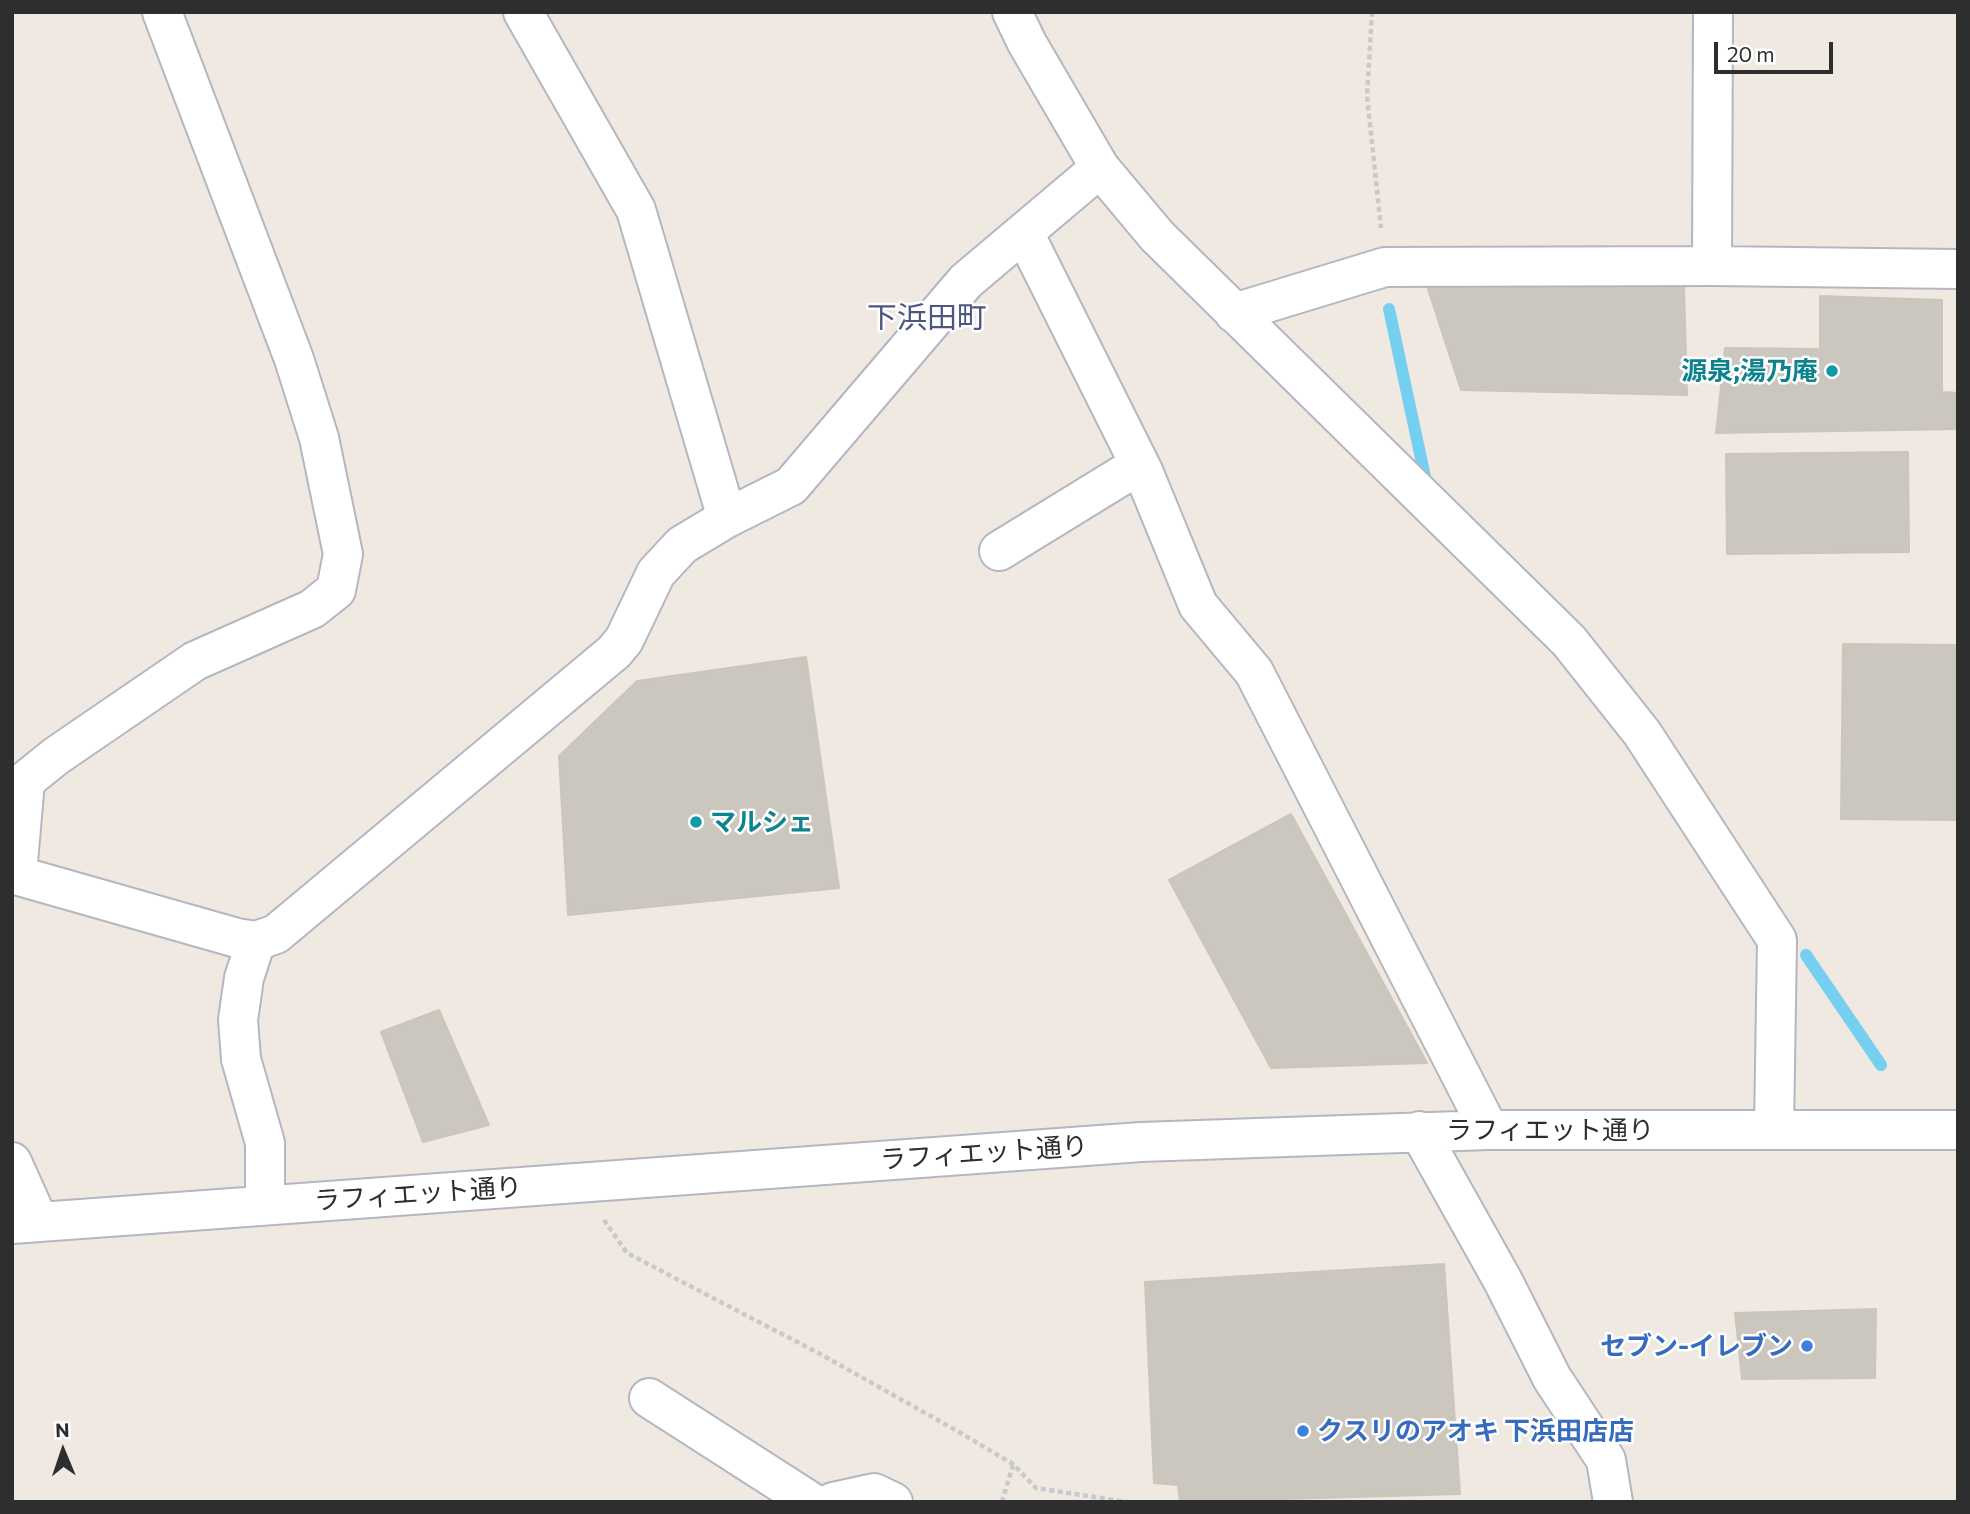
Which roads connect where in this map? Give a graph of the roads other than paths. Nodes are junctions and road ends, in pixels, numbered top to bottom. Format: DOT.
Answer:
graph roads {
  1 [pos="162,12"];
  2 [pos="523,12"];
  3 [pos="1012,12"];
  4 [pos="1713,12"];
  5 [pos="1100,168"];
  6 [pos="1024,233"];
  7 [pos="1712,266"];
  8 [pos="1958,269"];
  9 [pos="1234,313"];
  10 [pos="1139,465"];
  11 [pos="727,518"];
  12 [pos="999,551"];
  13 [pos="17,806"];
  14 [pos="15,874"];
  15 [pos="256,941"];
  16 [pos="1774,1129"];
  17 [pos="1489,1130"];
  18 [pos="1958,1130"];
  19 [pos="1419,1131"];
  20 [pos="12,1161"];
  21 [pos="265,1204"];
  22 [pos="26,1223"];
  23 [pos="649,1398"];
  24 [pos="811,1502"];
  25 [pos="833,1502"];
  26 [pos="893,1502"];
  27 [pos="1613,1502"];
  1 -- 13 [label="street"];
  2 -- 11 [label="street"];
  3 -- 5 [label="street"];
  4 -- 7 [label="street"];
  5 -- 6 [label="street"];
  5 -- 9 [label="street"];
  6 -- 10 [label="street"];
  6 -- 11 [label="street"];
  7 -- 8 [label="street"];
  7 -- 9 [label="street"];
  9 -- 16 [label="street"];
  10 -- 12 [label="street"];
  10 -- 17 [label="street"];
  11 -- 15 [label="street"];
  13 -- 14 [label="street"];
  14 -- 15 [label="street"];
  15 -- 21 [label="street"];
  16 -- 17 [label="street, ラフィエット通り"];
  16 -- 18 [label="street, ラフィエット通り"];
  17 -- 19 [label="street, ラフィエット通り"];
  19 -- 21 [label="street, ラフィエット通り"];
  19 -- 27 [label="street"];
  20 -- 22 [label="street"];
  21 -- 22 [label="street, ラフィエット通り"];
  23 -- 24 [label="street"];
  25 -- 26 [label="street"];
}
